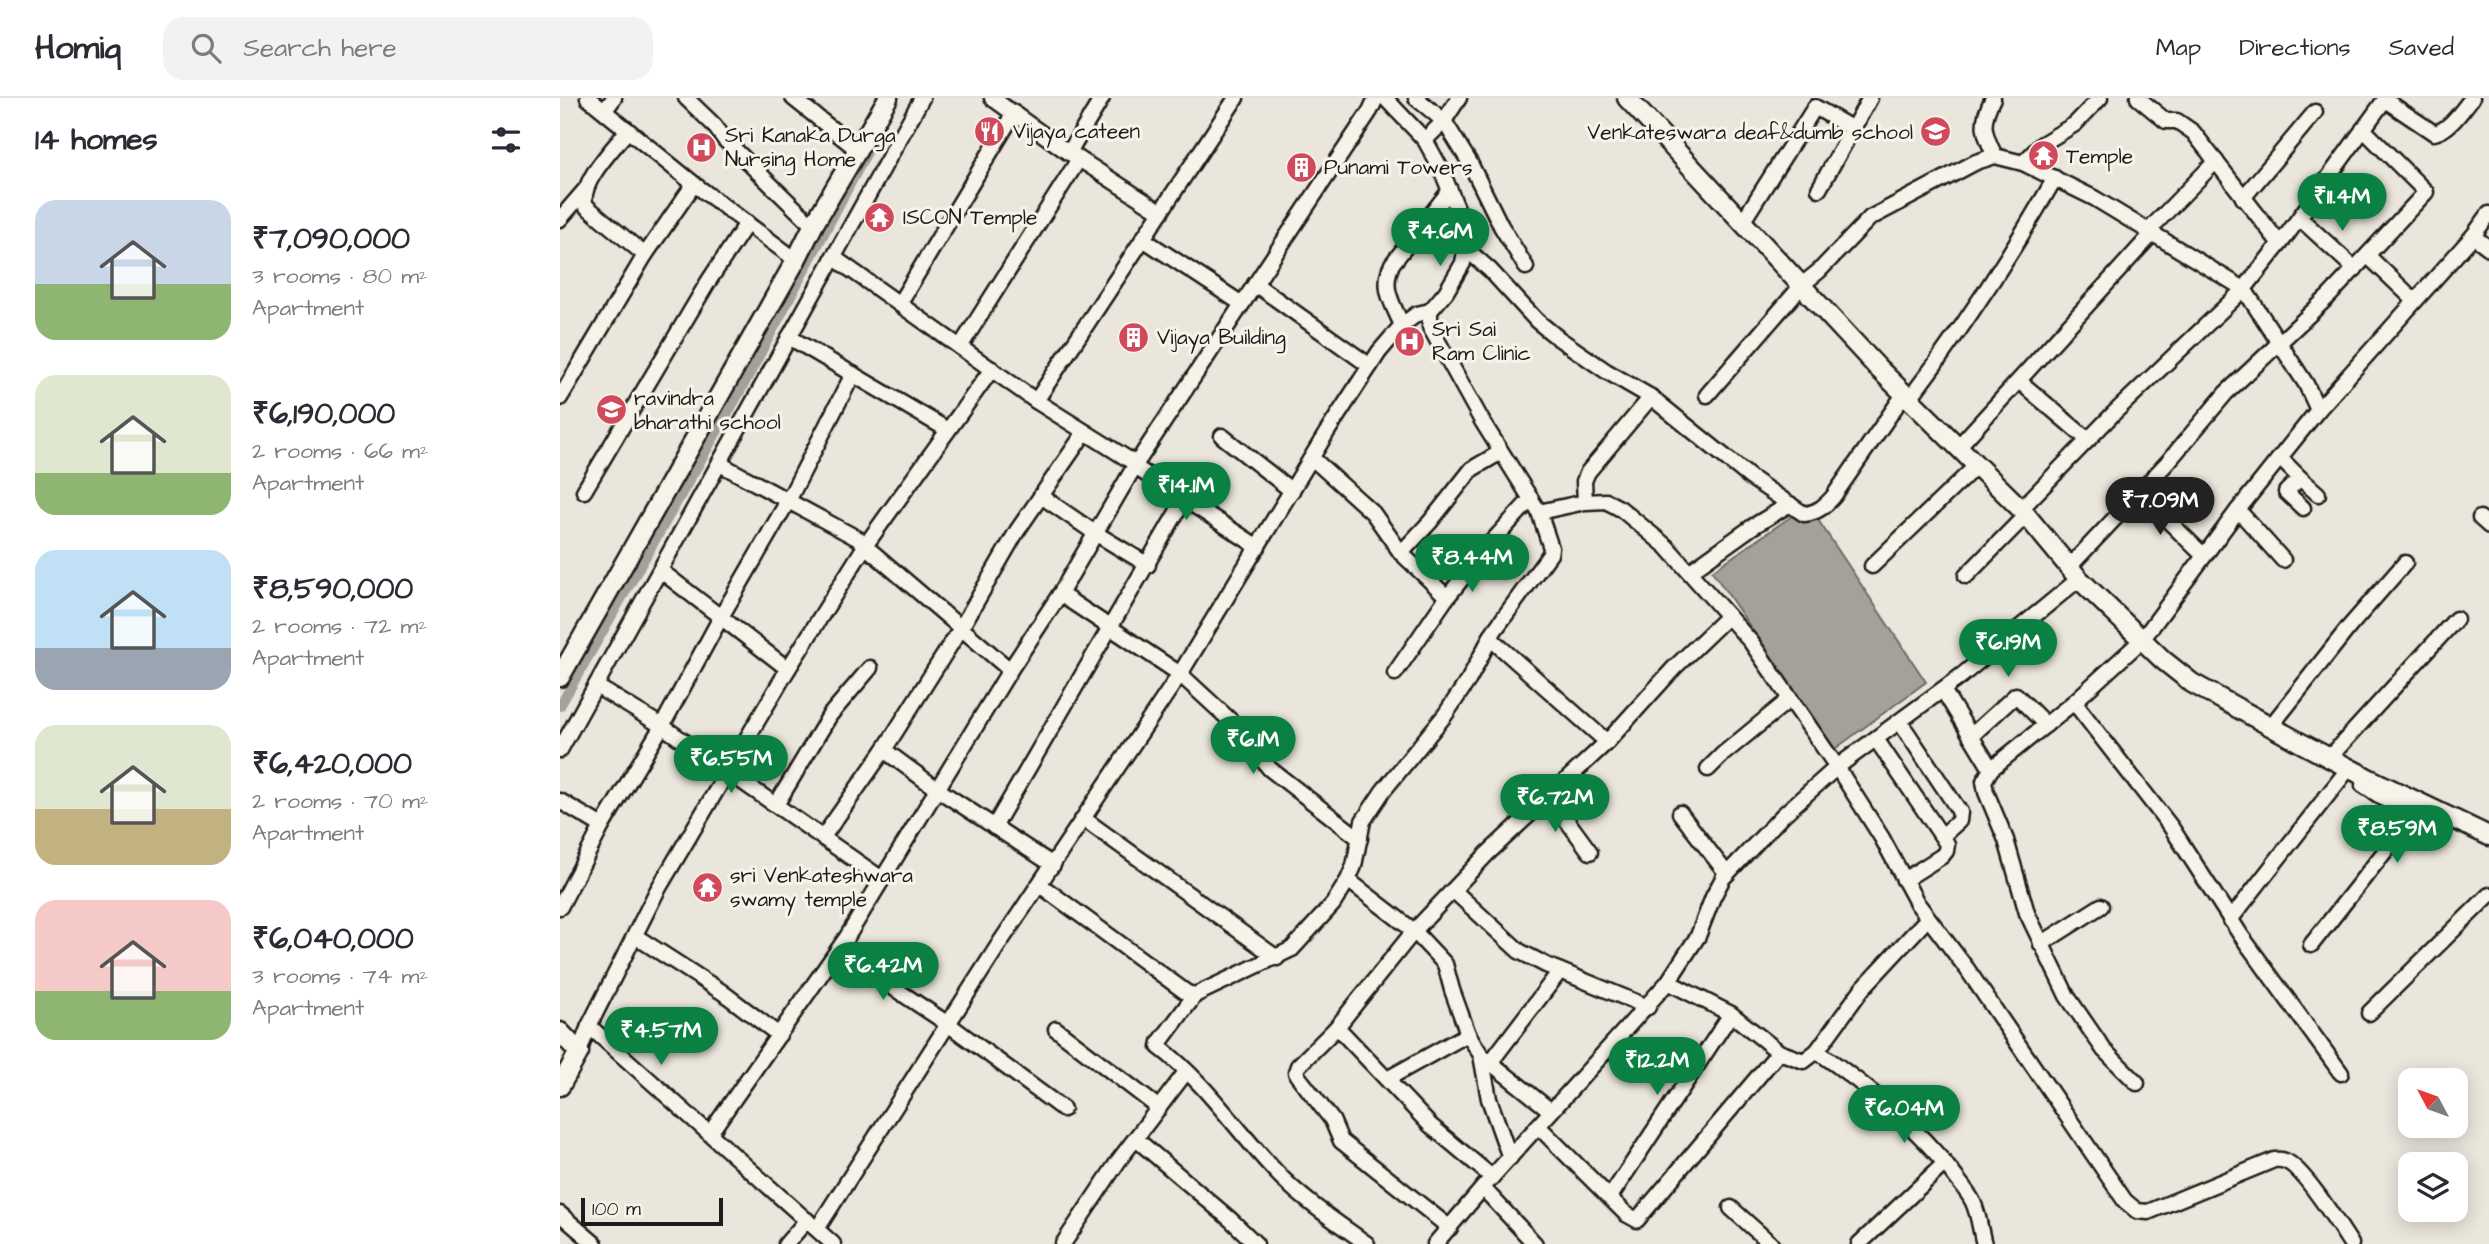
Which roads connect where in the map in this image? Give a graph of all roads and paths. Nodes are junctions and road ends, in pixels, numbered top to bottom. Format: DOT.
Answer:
graph roads {
  1 [pos="588,98"];
  2 [pos="614,98"];
  3 [pos="686,98"];
  4 [pos="793,98"];
  5 [pos="874,98"];
  6 [pos="888,98"];
  7 [pos="922,98"];
  8 [pos="992,98"];
  9 [pos="1102,98"];
  10 [pos="1236,98"];
  11 [pos="1376,98"];
  12 [pos="1385,98"];
  13 [pos="1416,98"];
  14 [pos="1459,98"];
  15 [pos="1628,98"];
  16 [pos="1870,98"];
  17 [pos="1993,98"];
  18 [pos="2100,98"];
  19 [pos="2138,98"];
  20 [pos="2472,98"];
  21 [pos="2385,99"];
  22 [pos="1817,102"];
  23 [pos="605,110"];
  24 [pos="2315,112"];
  25 [pos="1014,113"];
  26 [pos="1444,121"];
  27 [pos="628,130"];
  28 [pos="1853,130"];
  29 [pos="2363,130"];
  30 [pos="1425,140"];
  31 [pos="853,147"];
  32 [pos="1074,156"];
  33 [pos="1995,156"];
  34 [pos="2216,161"];
  35 [pos="2023,163"];
  36 [pos="2055,178"];
  37 [pos="694,184"];
  38 [pos="1819,189"];
  39 [pos="585,190"];
  40 [pos="1450,190"];
  41 [pos="2243,198"];
  42 [pos="1160,212"];
  43 [pos="2489,214"];
  44 [pos="560,219"];
  45 [pos="806,219"];
  46 [pos="1743,221"];
  47 [pos="2305,222"];
  48 [pos="747,223"];
  49 [pos="2150,232"];
  50 [pos="2473,236"];
  51 [pos="1143,239"];
  52 [pos="2280,244"];
  53 [pos="2489,247"];
  54 [pos="1465,248"];
  55 [pos="645,255"];
  56 [pos="2368,256"];
  57 [pos="833,257"];
  58 [pos="791,258"];
  59 [pos="1526,267"];
  60 [pos="2355,269"];
  61 [pos="1255,284"];
  62 [pos="1803,284"];
  63 [pos="2244,289"];
  64 [pos="2414,300"];
  65 [pos="898,304"];
  66 [pos="1242,304"];
  67 [pos="1430,311"];
  68 [pos="1402,325"];
  69 [pos="789,337"];
  70 [pos="2279,343"];
  71 [pos="960,347"];
  72 [pos="1370,366"];
  73 [pos="992,369"];
  74 [pos="853,374"];
  75 [pos="2019,381"];
  76 [pos="562,391"];
  77 [pos="1707,396"];
  78 [pos="1907,396"];
  79 [pos="1651,397"];
  80 [pos="1036,401"];
  81 [pos="2318,410"];
  82 [pos="948,430"];
  83 [pos="1085,432"];
  84 [pos="1222,436"];
  85 [pos="2088,440"];
  86 [pos="1959,446"];
  87 [pos="1501,452"];
  88 [pos="1312,458"];
  89 [pos="2281,459"];
  90 [pos="720,464"];
  91 [pos="1135,465"];
  92 [pos="1977,465"];
  93 [pos="2301,478"];
  94 [pos="584,491"];
  95 [pos="1292,491"];
  96 [pos="2139,492"];
  97 [pos="2318,494"];
  98 [pos="1041,496"];
  99 [pos="1184,500"];
  100 [pos="655,501"];
  101 [pos="788,501"];
  102 [pos="1586,502"];
  103 [pos="1790,505"];
  104 [pos="1535,506"];
  105 [pos="2303,508"];
  106 [pos="2238,510"];
  107 [pos="2023,513"];
  108 [pos="1096,533"];
  109 [pos="865,545"];
  110 [pos="1258,547"];
  111 [pos="1401,553"];
  112 [pos="2204,556"];
  113 [pos="2283,560"];
  114 [pos="2405,563"];
  115 [pos="1147,565"];
  116 [pos="1872,566"];
  117 [pos="661,571"];
  118 [pos="1689,572"];
  119 [pos="2074,573"];
  120 [pos="1966,576"];
  121 [pos="1060,594"];
  122 [pos="1447,597"];
  123 [pos="1728,616"];
  124 [pos="721,617"];
  125 [pos="2456,618"];
  126 [pos="961,628"];
  127 [pos="1111,628"];
  128 [pos="1490,638"];
  129 [pos="2142,640"];
  130 [pos="560,659"];
  131 [pos="870,668"];
  132 [pos="788,669"];
  133 [pos="1010,670"];
  134 [pos="1395,673"];
  135 [pos="1180,674"];
  136 [pos="560,677"];
  137 [pos="596,686"];
  138 [pos="1943,690"];
  139 [pos="1790,699"];
  140 [pos="2074,702"];
  141 [pos="1900,722"];
  142 [pos="2046,724"];
  143 [pos="662,726"];
  144 [pos="2271,726"];
  145 [pos="1971,736"];
  146 [pos="1876,739"];
  147 [pos="1607,742"];
  148 [pos="560,750"];
  149 [pos="884,750"];
  150 [pos="2329,758"];
  151 [pos="1837,767"];
  152 [pos="2349,768"];
  153 [pos="1708,769"];
  154 [pos="1991,769"];
  155 [pos="728,772"];
  156 [pos="2366,778"];
  157 [pos="937,789"];
  158 [pos="1549,796"];
  159 [pos="560,801"];
  160 [pos="776,805"];
  161 [pos="1679,813"];
  162 [pos="1084,819"];
  163 [pos="602,826"];
  164 [pos="994,827"];
  165 [pos="1942,836"];
  166 [pos="2489,836"];
  167 [pos="823,837"];
  168 [pos="1360,839"];
  169 [pos="1590,852"];
  170 [pos="1053,865"];
  171 [pos="1727,874"];
  172 [pos="883,880"];
  173 [pos="1349,880"];
  174 [pos="1904,880"];
  175 [pos="1040,885"];
  176 [pos="1453,890"];
  177 [pos="2489,895"];
  178 [pos="2101,906"];
  179 [pos="560,907"];
  180 [pos="1928,918"];
  181 [pos="2230,920"];
  182 [pos="1414,931"];
  183 [pos="635,936"];
  184 [pos="2041,944"];
  185 [pos="2311,945"];
  186 [pos="838,951"];
  187 [pos="1277,958"];
  188 [pos="1559,971"];
  189 [pos="1668,982"];
  190 [pos="1195,995"];
  191 [pos="1648,1007"];
  192 [pos="2369,1013"];
  193 [pos="1731,1014"];
  194 [pos="948,1024"];
  195 [pos="589,1026"];
  196 [pos="1337,1027"];
  197 [pos="1056,1029"];
  198 [pos="560,1032"];
  199 [pos="1468,1034"];
  200 [pos="779,1035"];
  201 [pos="1817,1051"];
  202 [pos="1779,1052"];
  203 [pos="1485,1059"];
  204 [pos="575,1060"];
  205 [pos="1186,1072"];
  206 [pos="2341,1073"];
  207 [pos="1387,1079"];
  208 [pos="2137,1083"];
  209 [pos="560,1086"];
  210 [pos="1159,1108"];
  211 [pos="1063,1109"];
  212 [pos="1551,1111"];
  213 [pos="1538,1126"];
  214 [pos="710,1133"];
  215 [pos="1136,1139"];
  216 [pos="1510,1158"];
  217 [pos="1945,1163"];
  218 [pos="1488,1182"];
  219 [pos="1610,1197"];
  220 [pos="1731,1208"];
  221 [pos="560,1214"];
  222 [pos="812,1224"];
  223 [pos="1450,1228"];
  224 [pos="595,1244"];
  225 [pos="786,1244"];
  226 [pos="833,1244"];
  227 [pos="1063,1244"];
  228 [pos="1256,1244"];
  229 [pos="1367,1244"];
  230 [pos="1435,1244"];
  231 [pos="1535,1244"];
  232 [pos="1771,1244"];
  233 [pos="1858,1244"];
  234 [pos="1984,1244"];
  235 [pos="2351,1244"];
  1 -- 23 [label="street"];
  2 -- 23 [label="street"];
  3 -- 45 [label="street"];
  4 -- 31 [label="street"];
  5 -- 31 [label="main road"];
  6 -- 31 [label="main road"];
  7 -- 57 [label="street"];
  8 -- 25 [label="street"];
  9 -- 32 [label="street"];
  10 -- 42 [label="street"];
  11 -- 61 [label="street"];
  12 -- 30 [label="street"];
  13 -- 26 [label="street"];
  14 -- 26 [label="street"];
  15 -- 46 [label="main road"];
  16 -- 28 [label="street"];
  17 -- 33 [label="street"];
  18 -- 35 [label="street"];
  19 -- 34 [label="street"];
  20 -- 21 [label="street"];
  21 -- 29 [label="street"];
  22 -- 28 [label="street"];
  22 -- 46 [label="street"];
  23 -- 27 [label="street"];
  24 -- 41 [label="street"];
  25 -- 32 [label="street"];
  25 -- 65 [label="street"];
  26 -- 30 [label="street"];
  26 -- 59 [label="street"];
  27 -- 37 [label="street"];
  27 -- 39 [label="street"];
  28 -- 38 [label="street"];
  29 -- 52 [label="street"];
  29 -- 56 [label="street"];
  30 -- 40 [label="street"];
  31 -- 45 [label="main road"];
  31 -- 58 [label="main road"];
  32 -- 42 [label="street"];
  32 -- 71 [label="street"];
  33 -- 35 [label="street"];
  33 -- 62 [label="street"];
  34 -- 41 [label="street"];
  34 -- 49 [label="street"];
  35 -- 36 [label="street"];
  36 -- 49 [label="street"];
  36 -- 78 [label="street"];
  37 -- 48 [label="street"];
  37 -- 55 [label="street"];
  39 -- 44 [label="street"];
  39 -- 55 [label="street"];
  40 -- 54 [label="street"];
  40 -- 68 [label="street"];
  41 -- 52 [label="street"];
  42 -- 51 [label="street"];
  43 -- 50 [label="street"];
  45 -- 58 [label="main road"];
  46 -- 62 [label="main road"];
  47 -- 60 [label="street"];
  48 -- 58 [label="street"];
  48 -- 94 [label="street"];
  49 -- 63 [label="street"];
  49 -- 75 [label="street"];
  50 -- 53 [label="street"];
  50 -- 64 [label="street"];
  51 -- 66 [label="street"];
  51 -- 80 [label="street"];
  52 -- 63 [label="street"];
  54 -- 67 [label="street"];
  54 -- 79 [label="street"];
  55 -- 76 [label="street"];
  56 -- 60 [label="street"];
  56 -- 64 [label="street"];
  57 -- 65 [label="street"];
  57 -- 69 [label="street"];
  58 -- 100 [label="main road"];
  60 -- 70 [label="street"];
  61 -- 66 [label="street"];
  61 -- 72 [label="street"];
  62 -- 77 [label="street"];
  62 -- 78 [label="main road"];
  63 -- 70 [label="street"];
  63 -- 85 [label="street"];
  64 -- 81 [label="street"];
  65 -- 71 [label="street"];
  66 -- 91 [label="street"];
  67 -- 68 [label="street"];
  67 -- 87 [label="street"];
  68 -- 72 [label="street"];
  69 -- 74 [label="street"];
  69 -- 90 [label="street"];
  70 -- 81 [label="street"];
  70 -- 96 [label="street"];
  71 -- 73 [label="street"];
  72 -- 88 [label="street"];
  73 -- 80 [label="street"];
  73 -- 82 [label="street"];
  74 -- 82 [label="street"];
  74 -- 101 [label="street"];
  75 -- 85 [label="street"];
  75 -- 86 [label="street"];
  78 -- 86 [label="main road"];
  78 -- 103 [label="street"];
  79 -- 102 [label="street"];
  79 -- 103 [label="street"];
  80 -- 83 [label="street"];
  81 -- 89 [label="street"];
  82 -- 109 [label="street"];
  83 -- 91 [label="street"];
  83 -- 98 [label="street"];
  84 -- 95 [label="street"];
  85 -- 107 [label="street"];
  86 -- 92 [label="main road"];
  87 -- 104 [label="street"];
  87 -- 111 [label="street"];
  88 -- 95 [label="street"];
  88 -- 111 [label="street"];
  89 -- 93 [label="street"];
  89 -- 106 [label="street"];
  90 -- 101 [label="street"];
  90 -- 117 [label="street"];
  91 -- 99 [label="street"];
  91 -- 108 [label="street"];
  92 -- 107 [label="main road"];
  92 -- 116 [label="street"];
  93 -- 97 [label="street"];
  93 -- 105 [label="street"];
  95 -- 110 [label="street"];
  96 -- 112 [label="street"];
  96 -- 119 [label="street"];
  98 -- 108 [label="street"];
  98 -- 126 [label="street"];
  99 -- 110 [label="street"];
  99 -- 115 [label="street"];
  100 -- 130 [label="main road"];
  100 -- 136 [label="main road"];
  101 -- 109 [label="street"];
  101 -- 124 [label="street"];
  102 -- 104 [label="street"];
  102 -- 118 [label="street"];
  103 -- 118 [label="street"];
  104 -- 122 [label="street"];
  104 -- 128 [label="street"];
  106 -- 112 [label="street"];
  106 -- 113 [label="street"];
  107 -- 119 [label="main road"];
  107 -- 120 [label="street"];
  108 -- 115 [label="street"];
  108 -- 121 [label="street"];
  109 -- 126 [label="street"];
  109 -- 132 [label="street"];
  110 -- 135 [label="street"];
  111 -- 122 [label="street"];
  112 -- 129 [label="street"];
  114 -- 144 [label="street"];
  115 -- 127 [label="street"];
  117 -- 124 [label="street"];
  117 -- 137 [label="street"];
  118 -- 123 [label="street"];
  119 -- 129 [label="main road"];
  119 -- 138 [label="street"];
  121 -- 127 [label="street"];
  121 -- 133 [label="street"];
  122 -- 134 [label="street"];
  123 -- 139 [label="street"];
  123 -- 147 [label="street"];
  124 -- 132 [label="street"];
  124 -- 143 [label="street"];
  125 -- 150 [label="street"];
  126 -- 133 [label="street"];
  126 -- 149 [label="street"];
  127 -- 135 [label="street"];
  127 -- 164 [label="street"];
  128 -- 147 [label="street"];
  128 -- 168 [label="street"];
  129 -- 140 [label="street"];
  129 -- 144 [label="main road"];
  131 -- 160 [label="street"];
  132 -- 155 [label="street"];
  133 -- 157 [label="street"];
  135 -- 162 [label="street"];
  135 -- 168 [label="street"];
  137 -- 143 [label="street"];
  137 -- 148 [label="street"];
  138 -- 141 [label="street"];
  138 -- 145 [label="street"];
  139 -- 151 [label="street"];
  139 -- 153 [label="street"];
  140 -- 142 [label="street"];
  140 -- 181 [label="street"];
  141 -- 146 [label="street"];
  141 -- 165 [label="street"];
  142 -- 145 [label="street"];
  142 -- 154 [label="street"];
  143 -- 155 [label="street"];
  143 -- 163 [label="street"];
  144 -- 150 [label="main road"];
  145 -- 154 [label="street"];
  146 -- 151 [label="street"];
  146 -- 165 [label="street"];
  147 -- 158 [label="street"];
  149 -- 157 [label="street"];
  149 -- 167 [label="street"];
  150 -- 152 [label="main road"];
  151 -- 171 [label="street"];
  151 -- 174 [label="street"];
  152 -- 156 [label="main road"];
  152 -- 181 [label="street"];
  154 -- 184 [label="street"];
  155 -- 160 [label="street"];
  155 -- 183 [label="street"];
  156 -- 166 [label="main road"];
  156 -- 185 [label="street"];
  157 -- 164 [label="street"];
  157 -- 172 [label="street"];
  158 -- 169 [label="street"];
  158 -- 176 [label="street"];
  159 -- 163 [label="street"];
  160 -- 167 [label="street"];
  161 -- 171 [label="street"];
  162 -- 170 [label="street"];
  162 -- 187 [label="street"];
  163 -- 179 [label="street"];
  164 -- 170 [label="street"];
  165 -- 174 [label="street"];
  167 -- 172 [label="street"];
  168 -- 173 [label="street"];
  170 -- 175 [label="street"];
  171 -- 189 [label="street"];
  172 -- 186 [label="street"];
  173 -- 182 [label="street"];
  173 -- 187 [label="street"];
  174 -- 180 [label="street"];
  175 -- 190 [label="street"];
  175 -- 194 [label="street"];
  176 -- 182 [label="street"];
  176 -- 188 [label="street"];
  177 -- 192 [label="street"];
  178 -- 184 [label="street"];
  180 -- 201 [label="street"];
  180 -- 235 [label="street"];
  181 -- 206 [label="street"];
  182 -- 196 [label="street"];
  182 -- 199 [label="street"];
  183 -- 195 [label="street"];
  183 -- 200 [label="street"];
  184 -- 208 [label="street"];
  186 -- 194 [label="street"];
  186 -- 200 [label="street"];
  187 -- 190 [label="street"];
  188 -- 191 [label="street"];
  188 -- 203 [label="street"];
  189 -- 191 [label="street"];
  189 -- 193 [label="street"];
  190 -- 205 [label="street"];
  191 -- 212 [label="street"];
  193 -- 202 [label="street"];
  193 -- 219 [label="street"];
  194 -- 211 [label="street"];
  194 -- 222 [label="street"];
  195 -- 204 [label="street"];
  195 -- 214 [label="street"];
  196 -- 207 [label="street"];
  196 -- 223 [label="street"];
  197 -- 210 [label="street"];
  198 -- 204 [label="main road"];
  199 -- 203 [label="street"];
  199 -- 207 [label="street"];
  200 -- 214 [label="street"];
  201 -- 202 [label="street"];
  201 -- 217 [label="street"];
  202 -- 219 [label="street"];
  203 -- 212 [label="street"];
  203 -- 216 [label="street"];
  204 -- 209 [label="main road"];
  205 -- 210 [label="street"];
  205 -- 229 [label="street"];
  207 -- 218 [label="street"];
  210 -- 215 [label="street"];
  212 -- 213 [label="street"];
  213 -- 216 [label="street"];
  213 -- 219 [label="street"];
  214 -- 222 [label="street"];
  215 -- 227 [label="street"];
  215 -- 228 [label="street"];
  216 -- 218 [label="street"];
  217 -- 233 [label="street"];
  217 -- 234 [label="street"];
  218 -- 223 [label="street"];
  218 -- 231 [label="street"];
  220 -- 232 [label="street"];
  221 -- 224 [label="street"];
  222 -- 225 [label="street"];
  222 -- 226 [label="street"];
  223 -- 230 [label="street"];
}
